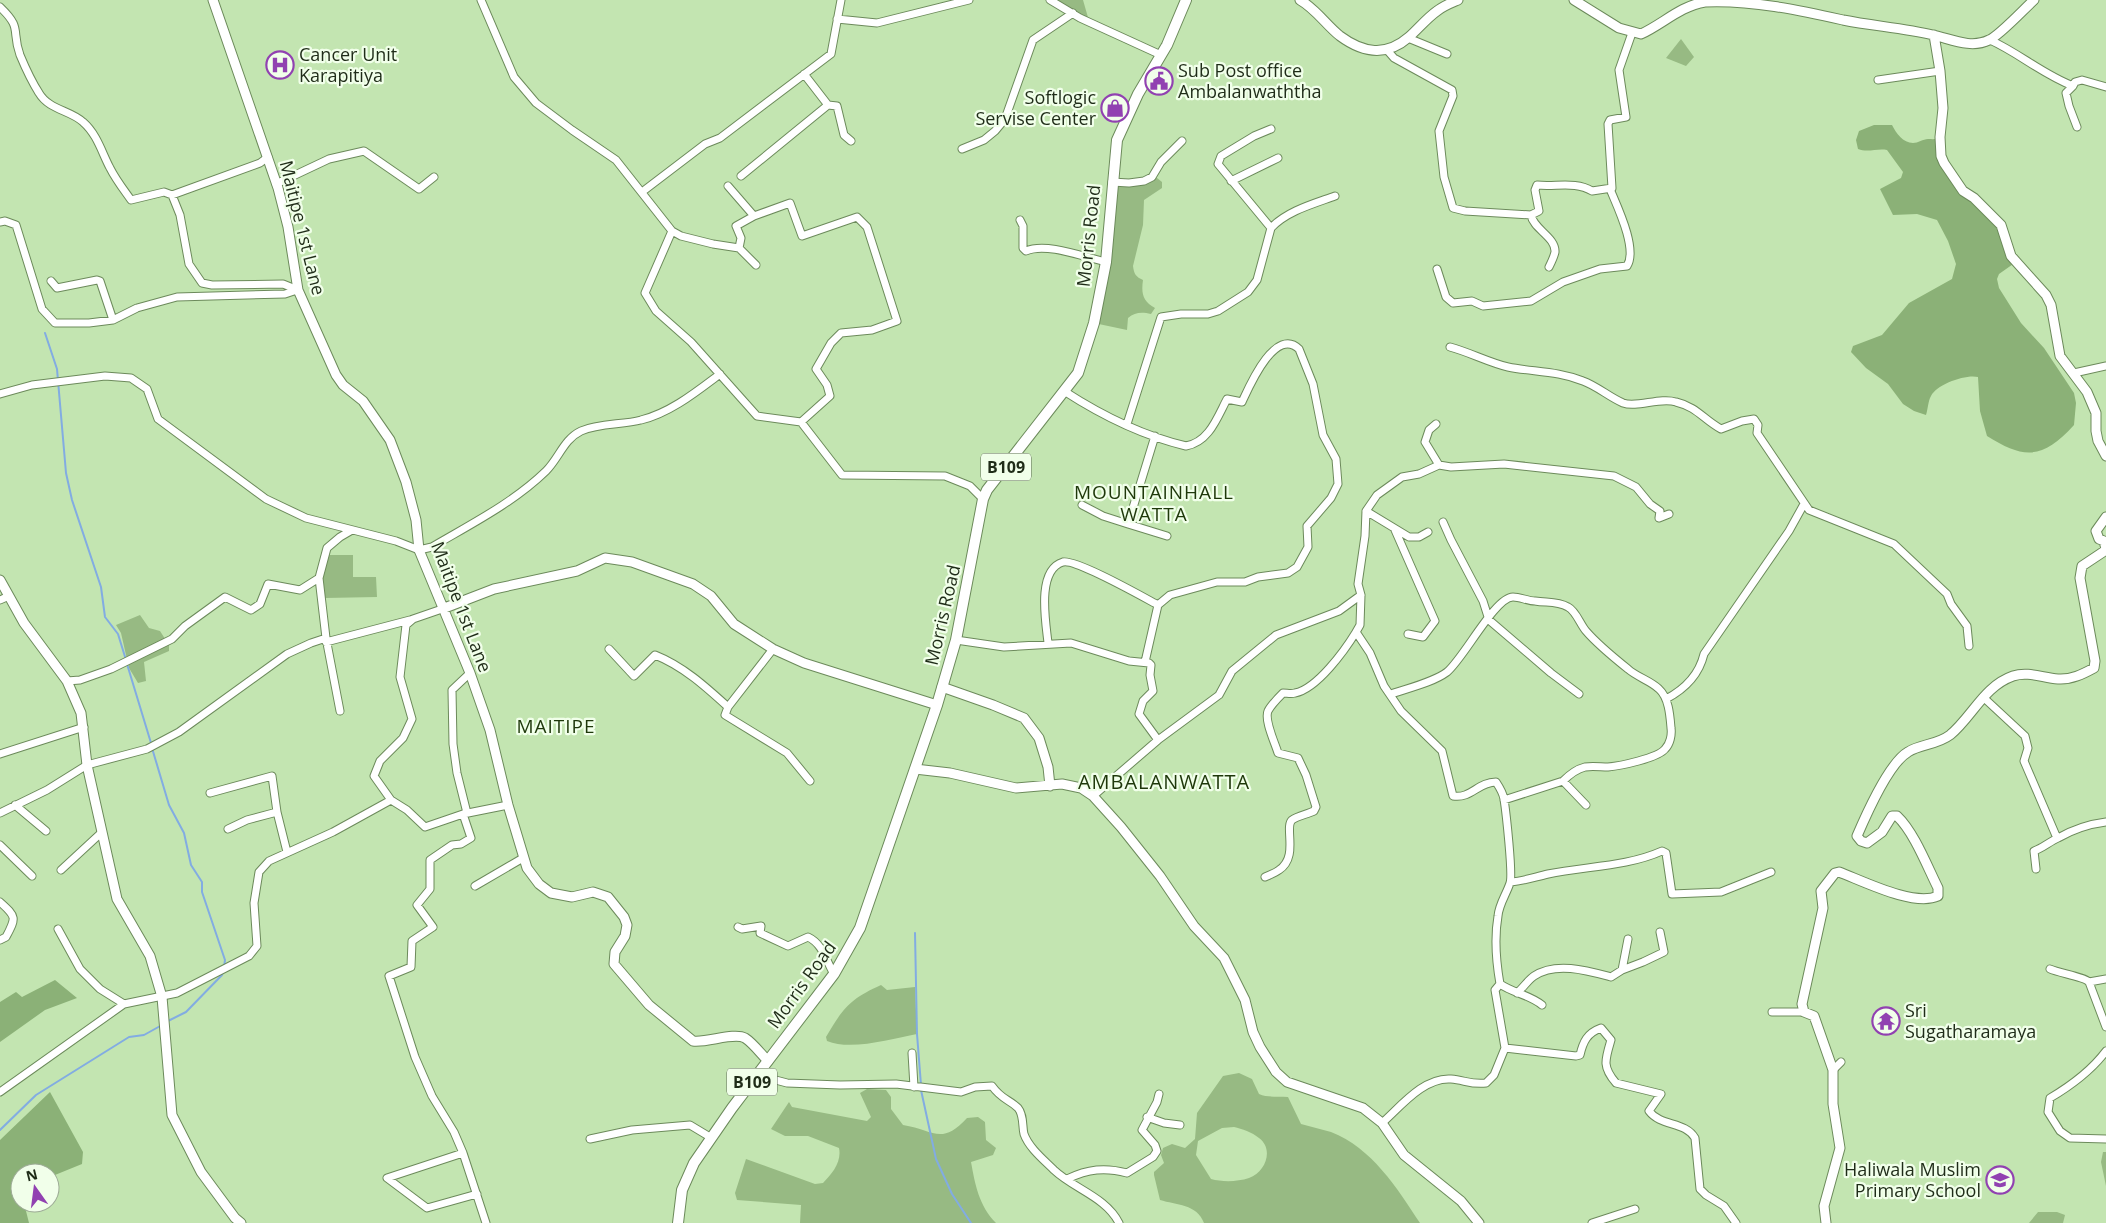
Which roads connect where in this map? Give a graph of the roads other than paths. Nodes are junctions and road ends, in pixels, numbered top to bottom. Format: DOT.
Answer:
graph roads {
  1 [pos="213,0"];
  2 [pos="481,0"];
  3 [pos="840,0"];
  4 [pos="970,0"];
  5 [pos="1050,0"];
  6 [pos="1186,0"];
  7 [pos="1300,0"];
  8 [pos="1458,0"];
  9 [pos="1574,0"];
  10 [pos="2034,0"];
  11 [pos="941,4"];
  12 [pos="0,7"];
  13 [pos="1073,13"];
  14 [pos="837,20"];
  15 [pos="1632,33"];
  16 [pos="1934,35"];
  17 [pos="1408,38"];
  18 [pos="1990,40"];
  19 [pos="1387,50"];
  20 [pos="1447,54"];
  21 [pos="1161,55"];
  22 [pos="1940,71"];
  23 [pos="804,74"];
  24 [pos="1878,80"];
  25 [pos="2073,86"];
  26 [pos="2106,87"];
  27 [pos="828,105"];
  28 [pos="2078,127"];
  29 [pos="1271,129"];
  30 [pos="851,141"];
  31 [pos="1182,141"];
  32 [pos="962,149"];
  33 [pos="268,157"];
  34 [pos="1278,158"];
  35 [pos="688,162"];
  36 [pos="741,176"];
  37 [pos="434,177"];
  38 [pos="1231,180"];
  39 [pos="1112,182"];
  40 [pos="276,184"];
  41 [pos="728,186"];
  42 [pos="1610,189"];
  43 [pos="643,194"];
  44 [pos="172,195"];
  45 [pos="1335,196"];
  46 [pos="1531,215"];
  47 [pos="754,216"];
  48 [pos="1020,220"];
  49 [pos="0,222"];
  50 [pos="1271,228"];
  51 [pos="672,232"];
  52 [pos="739,248"];
  53 [pos="1106,262"];
  54 [pos="756,264"];
  55 [pos="1549,267"];
  56 [pos="1437,269"];
  57 [pos="51,281"];
  58 [pos="298,290"];
  59 [pos="112,320"];
  60 [pos="1450,347"];
  61 [pos="2105,368"];
  62 [pos="2074,373"];
  63 [pos="720,374"];
  64 [pos="1064,392"];
  65 [pos="0,394"];
  66 [pos="801,422"];
  67 [pos="1127,424"];
  68 [pos="1436,424"];
  69 [pos="1155,436"];
  70 [pos="2106,456"];
  71 [pos="1439,465"];
  72 [pos="983,499"];
  73 [pos="1804,504"];
  74 [pos="1082,505"];
  75 [pos="1366,511"];
  76 [pos="1669,514"];
  77 [pos="2106,516"];
  78 [pos="1444,522"];
  79 [pos="1128,524"];
  80 [pos="352,530"];
  81 [pos="1395,530"];
  82 [pos="1428,532"];
  83 [pos="1167,536"];
  84 [pos="2106,549"];
  85 [pos="419,550"];
  86 [pos="319,578"];
  87 [pos="0,580"];
  88 [pos="1361,595"];
  89 [pos="9,596"];
  90 [pos="0,600"];
  91 [pos="1158,605"];
  92 [pos="442,609"];
  93 [pos="413,619"];
  94 [pos="1489,620"];
  95 [pos="1356,632"];
  96 [pos="1408,634"];
  97 [pos="326,640"];
  98 [pos="956,640"];
  99 [pos="1048,643"];
  100 [pos="1969,646"];
  101 [pos="609,649"];
  102 [pos="773,649"];
  103 [pos="1145,662"];
  104 [pos="470,673"];
  105 [pos="67,681"];
  106 [pos="942,687"];
  107 [pos="1391,694"];
  108 [pos="1579,694"];
  109 [pos="1983,697"];
  110 [pos="1666,699"];
  111 [pos="937,705"];
  112 [pos="728,707"];
  113 [pos="340,710"];
  114 [pos="84,727"];
  115 [pos="1158,740"];
  116 [pos="0,754"];
  117 [pos="87,765"];
  118 [pos="915,768"];
  119 [pos="1563,781"];
  120 [pos="810,782"];
  121 [pos="1050,786"];
  122 [pos="210,793"];
  123 [pos="1093,796"];
  124 [pos="391,800"];
  125 [pos="1504,800"];
  126 [pos="508,805"];
  127 [pos="1586,805"];
  128 [pos="15,806"];
  129 [pos="277,812"];
  130 [pos="465,813"];
  131 [pos="0,814"];
  132 [pos="2106,822"];
  133 [pos="228,829"];
  134 [pos="46,831"];
  135 [pos="101,833"];
  136 [pos="2057,838"];
  137 [pos="0,845"];
  138 [pos="287,852"];
  139 [pos="523,858"];
  140 [pos="2036,869"];
  141 [pos="61,870"];
  142 [pos="1771,872"];
  143 [pos="32,876"];
  144 [pos="1265,877"];
  145 [pos="1510,882"];
  146 [pos="475,886"];
  147 [pos="0,902"];
  148 [pos="738,928"];
  149 [pos="58,929"];
  150 [pos="1660,932"];
  151 [pos="1628,939"];
  152 [pos="0,940"];
  153 [pos="2050,969"];
  154 [pos="1622,970"];
  155 [pos="834,974"];
  156 [pos="2106,979"];
  157 [pos="2089,982"];
  158 [pos="1500,984"];
  159 [pos="1517,993"];
  160 [pos="162,997"];
  161 [pos="124,1004"];
  162 [pos="1542,1005"];
  163 [pos="1772,1012"];
  164 [pos="1804,1012"];
  165 [pos="2106,1027"];
  166 [pos="1505,1048"];
  167 [pos="2106,1051"];
  168 [pos="912,1052"];
  169 [pos="768,1061"];
  170 [pos="1841,1062"];
  171 [pos="1833,1070"];
  172 [pos="757,1075"];
  173 [pos="919,1087"];
  174 [pos="0,1092"];
  175 [pos="1158,1094"];
  176 [pos="1148,1117"];
  177 [pos="1382,1123"];
  178 [pos="1180,1125"];
  179 [pos="710,1137"];
  180 [pos="590,1139"];
  181 [pos="2106,1139"];
  182 [pos="463,1153"];
  183 [pos="1067,1179"];
  184 [pos="477,1194"];
  185 [pos="1635,1209"];
  186 [pos="241,1223"];
  187 [pos="486,1223"];
  188 [pos="678,1223"];
  189 [pos="1119,1223"];
  190 [pos="1479,1223"];
  191 [pos="1592,1223"];
  192 [pos="1736,1223"];
  193 [pos="1826,1223"];
  1 -- 33 [label="street, Maitipe 1st Lane"];
  2 -- 43 [label="street"];
  3 -- 14 [label="street"];
  4 -- 11 [label="street"];
  5 -- 13 [label="street"];
  6 -- 21 [label="main road, Morris Road / B109"];
  7 -- 19 [label="street"];
  8 -- 17 [label="street"];
  9 -- 15 [label="street"];
  10 -- 18 [label="street"];
  11 -- 14 [label="street"];
  12 -- 44 [label="street"];
  13 -- 21 [label="street"];
  13 -- 32 [label="street"];
  14 -- 23 [label="street"];
  15 -- 16 [label="street"];
  15 -- 42 [label="street"];
  16 -- 18 [label="street"];
  16 -- 22 [label="street"];
  17 -- 19 [label="street"];
  17 -- 20 [label="street"];
  18 -- 25 [label="street"];
  19 -- 46 [label="street"];
  21 -- 39 [label="main road, Morris Road / B109"];
  22 -- 24 [label="street"];
  22 -- 62 [label="street"];
  23 -- 27 [label="street"];
  23 -- 43 [label="street"];
  25 -- 26 [label="street"];
  25 -- 28 [label="street"];
  27 -- 30 [label="street"];
  27 -- 36 [label="street"];
  29 -- 38 [label="street"];
  31 -- 39 [label="street"];
  33 -- 40 [label="street, Maitipe 1st Lane"];
  33 -- 44 [label="street"];
  34 -- 38 [label="street"];
  35 -- 43 [label="street"];
  37 -- 40 [label="street"];
  38 -- 50 [label="street"];
  39 -- 53 [label="main road, Morris Road / B109"];
  40 -- 58 [label="street, Maitipe 1st Lane"];
  41 -- 47 [label="street"];
  42 -- 46 [label="street"];
  42 -- 56 [label="street"];
  43 -- 51 [label="street"];
  44 -- 58 [label="street"];
  45 -- 50 [label="street"];
  46 -- 55 [label="street"];
  47 -- 52 [label="street"];
  47 -- 66 [label="street"];
  48 -- 53 [label="street"];
  49 -- 59 [label="street"];
  50 -- 67 [label="street"];
  51 -- 52 [label="street"];
  51 -- 63 [label="street"];
  52 -- 54 [label="street"];
  53 -- 64 [label="main road, Morris Road / B109"];
  57 -- 59 [label="street"];
  58 -- 59 [label="street"];
  58 -- 85 [label="street, Maitipe 1st Lane"];
  60 -- 73 [label="street"];
  61 -- 62 [label="street"];
  62 -- 70 [label="street"];
  63 -- 66 [label="street"];
  63 -- 85 [label="street"];
  64 -- 67 [label="street"];
  64 -- 72 [label="main road, Morris Road / B109"];
  65 -- 80 [label="street"];
  66 -- 72 [label="street"];
  67 -- 69 [label="street"];
  68 -- 71 [label="street"];
  69 -- 79 [label="street"];
  69 -- 91 [label="street"];
  71 -- 75 [label="street"];
  71 -- 76 [label="street"];
  72 -- 98 [label="main road, Morris Road / B109"];
  73 -- 100 [label="street"];
  73 -- 110 [label="street"];
  74 -- 79 [label="street"];
  75 -- 81 [label="street"];
  75 -- 88 [label="street"];
  77 -- 84 [label="street"];
  78 -- 94 [label="street"];
  79 -- 83 [label="street"];
  80 -- 85 [label="street"];
  80 -- 86 [label="street"];
  81 -- 82 [label="street"];
  81 -- 96 [label="street"];
  84 -- 109 [label="street"];
  85 -- 92 [label="street, Maitipe 1st Lane"];
  86 -- 97 [label="street"];
  86 -- 105 [label="street"];
  87 -- 89 [label="street"];
  88 -- 95 [label="street"];
  88 -- 115 [label="street"];
  89 -- 90 [label="street"];
  89 -- 105 [label="street"];
  91 -- 99 [label="street"];
  91 -- 103 [label="street"];
  92 -- 93 [label="street"];
  92 -- 102 [label="street"];
  92 -- 104 [label="street, Maitipe 1st Lane"];
  93 -- 97 [label="street"];
  93 -- 124 [label="street"];
  94 -- 107 [label="street"];
  94 -- 108 [label="street"];
  94 -- 110 [label="street"];
  95 -- 107 [label="street"];
  95 -- 144 [label="street"];
  97 -- 113 [label="street"];
  97 -- 117 [label="street"];
  98 -- 99 [label="street"];
  98 -- 106 [label="main road, Morris Road / B109"];
  99 -- 103 [label="street"];
  101 -- 112 [label="street"];
  102 -- 111 [label="street"];
  102 -- 112 [label="street"];
  103 -- 115 [label="street"];
  104 -- 126 [label="street, Maitipe 1st Lane"];
  104 -- 130 [label="street"];
  105 -- 114 [label="street"];
  106 -- 111 [label="main road, Morris Road / B109"];
  106 -- 121 [label="street"];
  107 -- 125 [label="street"];
  109 -- 136 [label="street"];
  109 -- 164 [label="street"];
  110 -- 119 [label="street"];
  111 -- 118 [label="main road, Morris Road / B109"];
  112 -- 120 [label="street"];
  114 -- 116 [label="street"];
  114 -- 117 [label="street"];
  115 -- 123 [label="street"];
  117 -- 128 [label="street"];
  117 -- 135 [label="street"];
  118 -- 121 [label="street"];
  118 -- 155 [label="main road, Morris Road / B109"];
  119 -- 125 [label="street"];
  119 -- 127 [label="street"];
  121 -- 123 [label="street"];
  122 -- 129 [label="street"];
  123 -- 177 [label="street"];
  124 -- 130 [label="street"];
  124 -- 138 [label="street"];
  125 -- 145 [label="street"];
  126 -- 130 [label="street"];
  126 -- 139 [label="street, Maitipe 1st Lane"];
  128 -- 131 [label="street"];
  128 -- 134 [label="street"];
  129 -- 133 [label="street"];
  129 -- 138 [label="street"];
  130 -- 182 [label="street"];
  132 -- 136 [label="street"];
  135 -- 141 [label="street"];
  135 -- 160 [label="street"];
  136 -- 140 [label="street"];
  137 -- 143 [label="street"];
  138 -- 160 [label="street"];
  139 -- 146 [label="street"];
  139 -- 169 [label="street, Maitipe 1st Lane"];
  142 -- 145 [label="street"];
  145 -- 158 [label="street"];
  147 -- 152 [label="street"];
  148 -- 155 [label="street"];
  149 -- 161 [label="street"];
  150 -- 154 [label="street"];
  151 -- 154 [label="street"];
  153 -- 157 [label="street"];
  154 -- 159 [label="street"];
  155 -- 169 [label="main road, Morris Road / B109"];
  156 -- 157 [label="street"];
  157 -- 165 [label="street"];
  158 -- 159 [label="street"];
  158 -- 166 [label="street"];
  159 -- 162 [label="street"];
  160 -- 161 [label="street"];
  160 -- 186 [label="street"];
  161 -- 174 [label="street"];
  163 -- 164 [label="street"];
  164 -- 171 [label="street"];
  166 -- 177 [label="street"];
  166 -- 192 [label="street"];
  167 -- 181 [label="street"];
  168 -- 173 [label="street"];
  169 -- 172 [label="main road, Morris Road / B109"];
  170 -- 171 [label="street"];
  171 -- 193 [label="street"];
  172 -- 173 [label="street"];
  172 -- 179 [label="main road, Morris Road / B109"];
  173 -- 183 [label="street"];
  175 -- 176 [label="street"];
  176 -- 178 [label="street"];
  176 -- 183 [label="street"];
  177 -- 190 [label="street"];
  179 -- 180 [label="street"];
  179 -- 188 [label="main road, Morris Road / B109"];
  182 -- 184 [label="street"];
  182 -- 184 [label="street"];
  183 -- 189 [label="street"];
  184 -- 187 [label="street"];
  185 -- 191 [label="street"];
}
